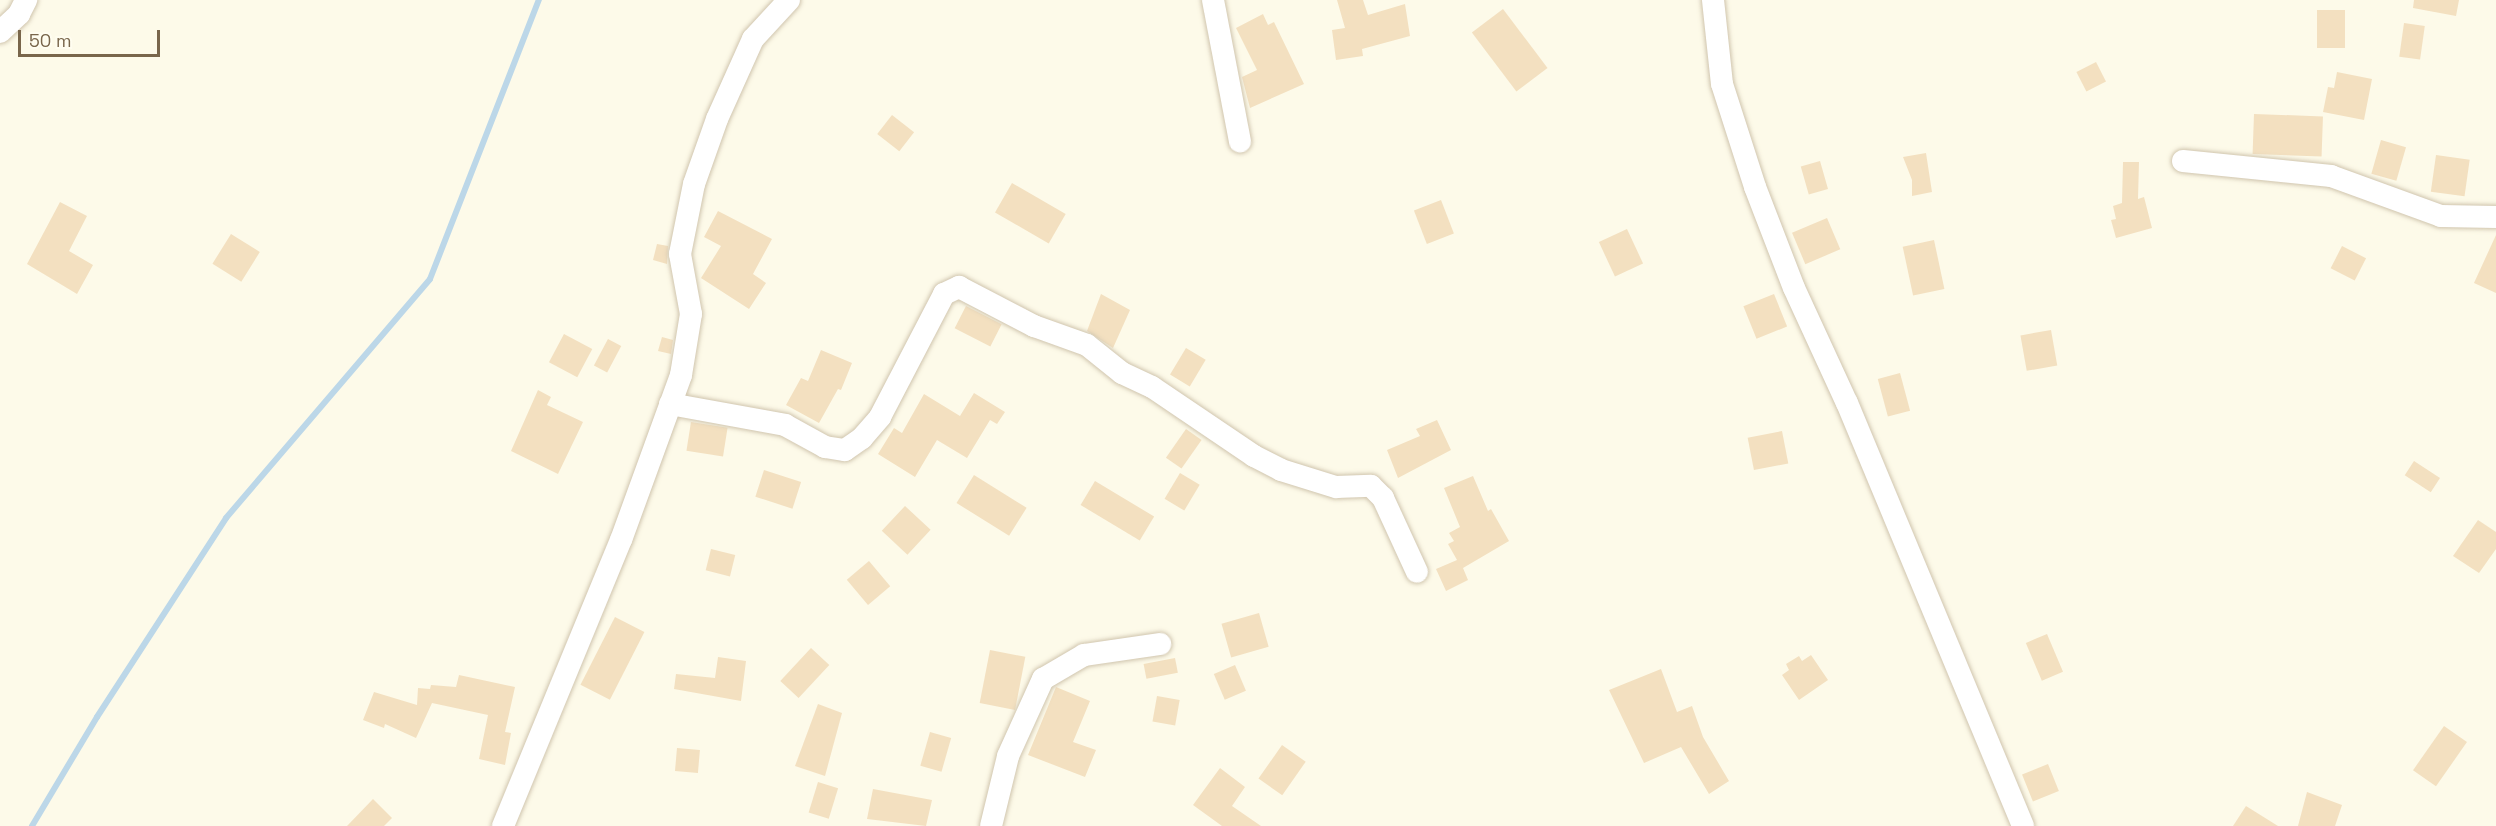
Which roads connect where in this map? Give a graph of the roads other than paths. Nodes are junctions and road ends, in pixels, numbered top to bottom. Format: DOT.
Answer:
graph roads {
  1 [pos="26,0"];
  2 [pos="789,0"];
  3 [pos="1213,0"];
  4 [pos="1713,0"];
  5 [pos="0,32"];
  6 [pos="1240,141"];
  7 [pos="2183,161"];
  8 [pos="2496,217"];
  9 [pos="670,404"];
  10 [pos="1417,572"];
  11 [pos="1160,644"];
  12 [pos="503,826"];
  13 [pos="991,826"];
  14 [pos="2023,826"];
  1 -- 5 [label="street"];
  2 -- 9 [label="street"];
  3 -- 6 [label="street"];
  4 -- 14 [label="street"];
  7 -- 8 [label="street"];
  9 -- 10 [label="street"];
  9 -- 12 [label="street"];
  11 -- 13 [label="street"];
}
